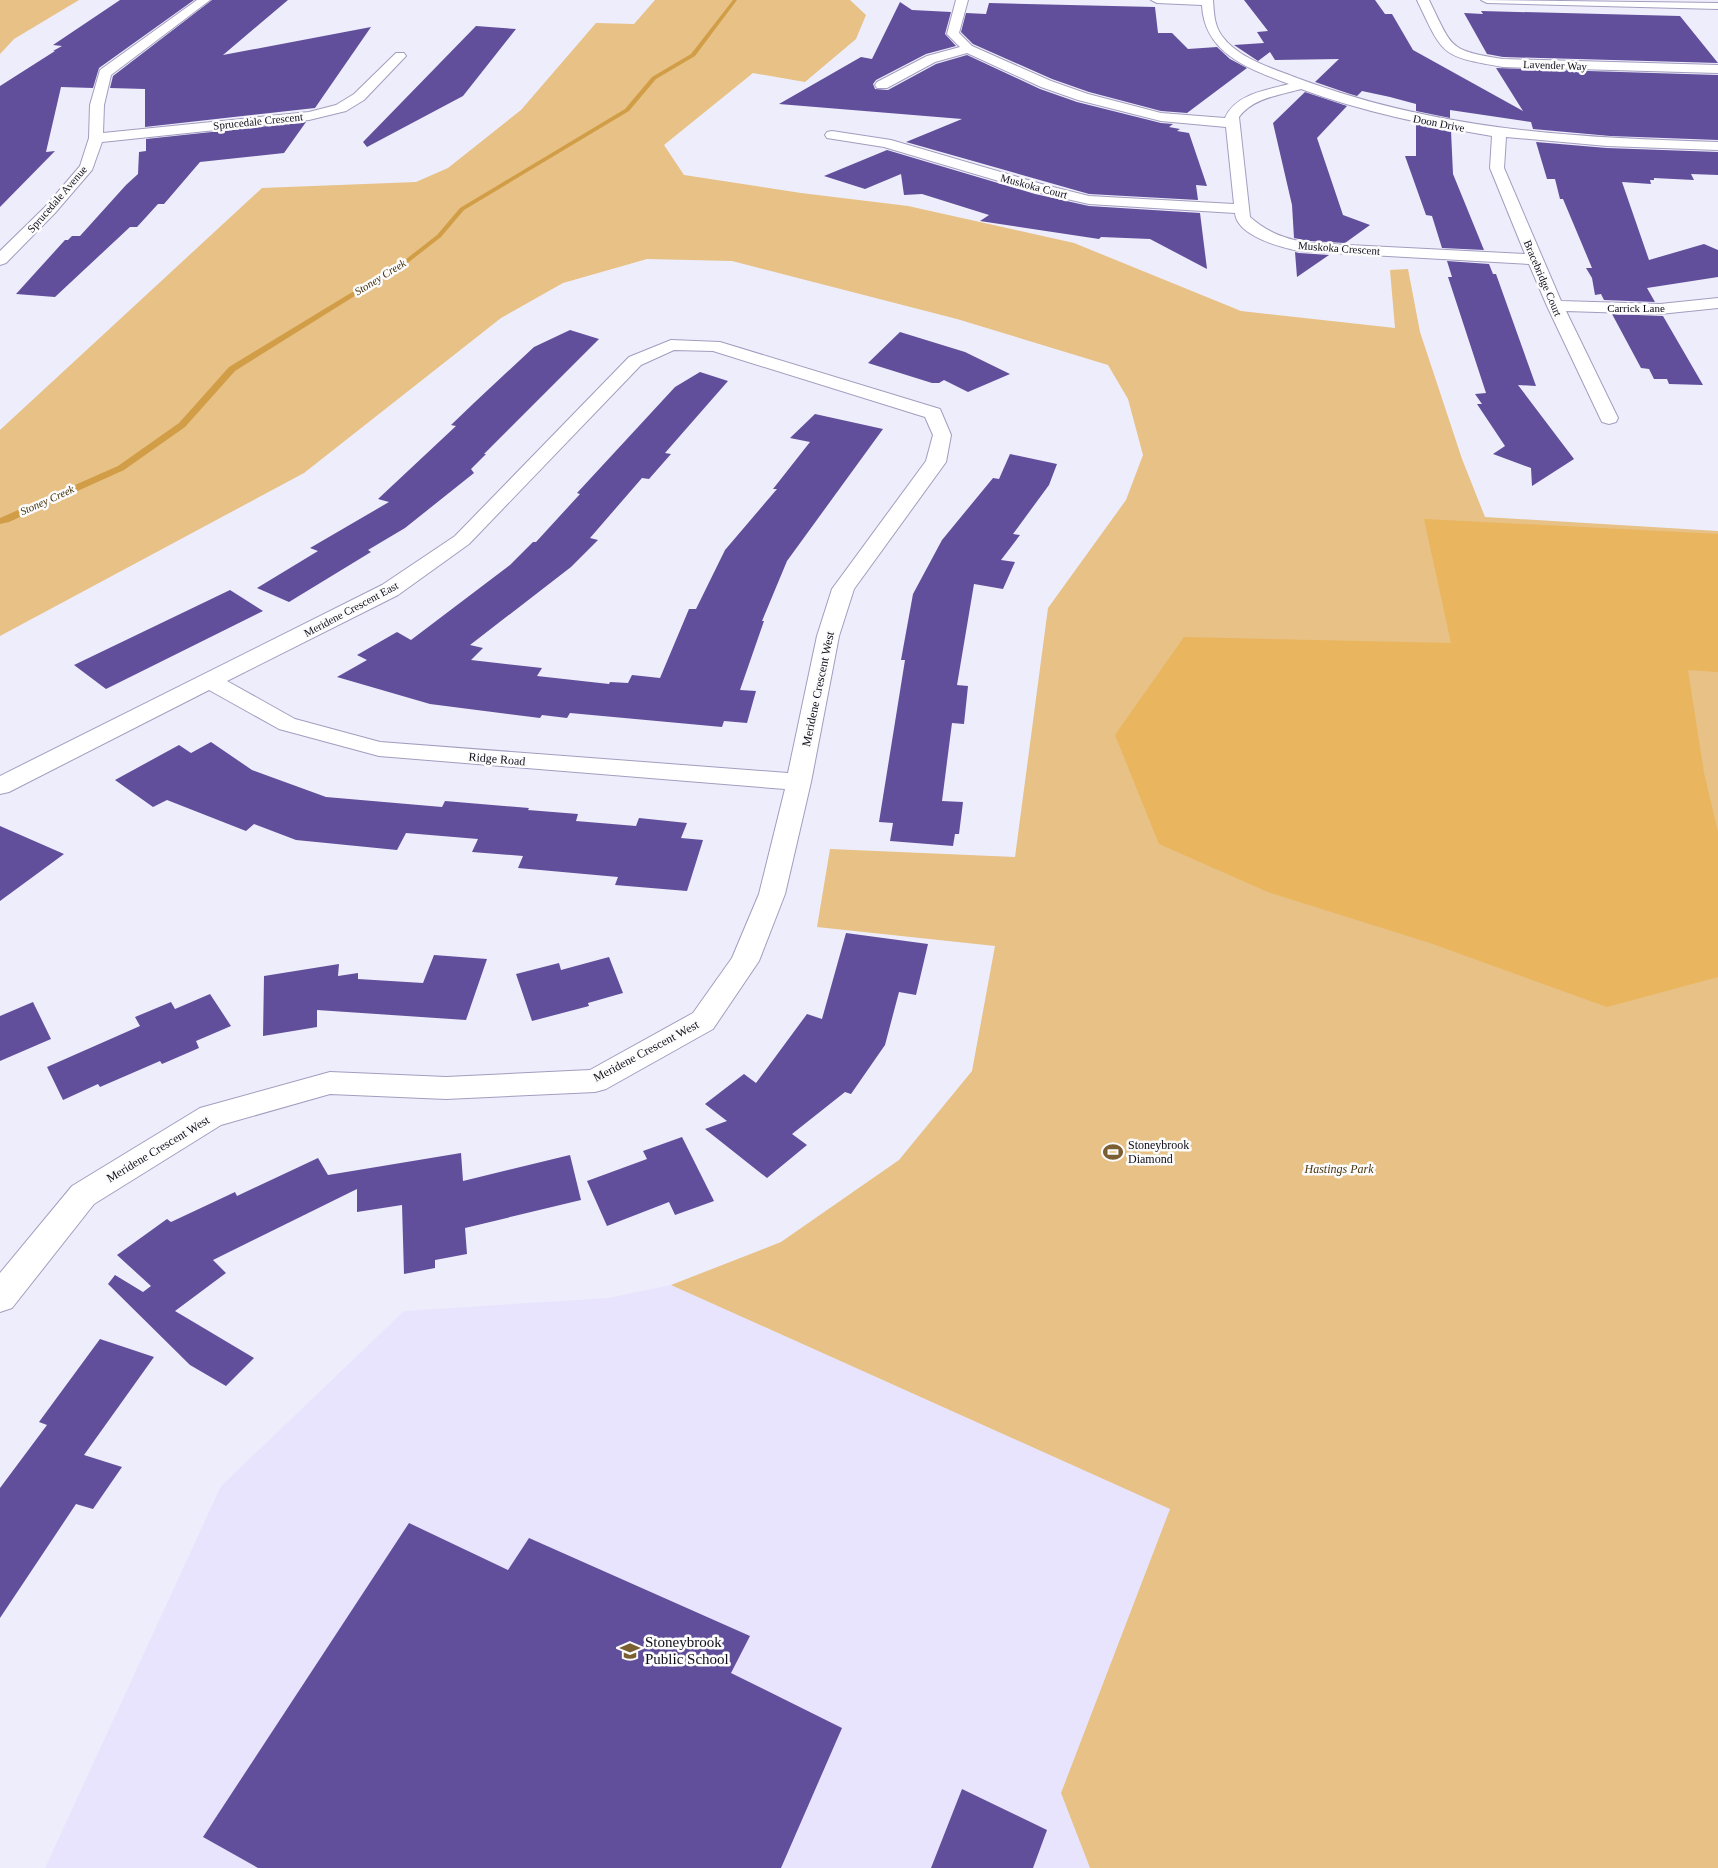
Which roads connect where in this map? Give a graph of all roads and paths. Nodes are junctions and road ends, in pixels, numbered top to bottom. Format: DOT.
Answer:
graph roads {
  1 [pos="204,0"];
  2 [pos="962,0"];
  3 [pos="1156,0"];
  4 [pos="1423,0"];
  5 [pos="1487,0"];
  6 [pos="1207,1"];
  7 [pos="1668,2"];
  8 [pos="1718,6"];
  9 [pos="968,49"];
  10 [pos="400,56"];
  11 [pos="1718,70"];
  12 [pos="882,85"];
  13 [pos="1300,85"];
  14 [pos="1232,123"];
  15 [pos="1499,132"];
  16 [pos="832,135"];
  17 [pos="96,138"];
  18 [pos="1718,146"];
  19 [pos="1242,209"];
  20 [pos="1534,259"];
  21 [pos="0,260"];
  22 [pos="1718,303"];
  23 [pos="1555,306"];
  24 [pos="791,370"];
  25 [pos="1609,418"];
  26 [pos="209,681"];
  27 [pos="799,782"];
  28 [pos="0,786"];
  29 [pos="0,1298"];
  1 -- 17 [label="street, Sprucedale Avenue"];
  2 -- 9 [label="street"];
  3 -- 6 [label="street"];
  4 -- 11 [label="street, Lavender Way"];
  5 -- 7 [label="street"];
  6 -- 13 [label="street, Doon Drive"];
  7 -- 8 [label="street"];
  9 -- 12 [label="street"];
  9 -- 14 [label="street"];
  10 -- 17 [label="street, Sprucedale Crescent"];
  13 -- 14 [label="street"];
  13 -- 15 [label="street, Doon Drive"];
  14 -- 19 [label="street, Muskoka Crescent"];
  15 -- 18 [label="street, Doon Drive"];
  15 -- 20 [label="street, Bracebridge Court"];
  16 -- 19 [label="street, Muskoka Court"];
  17 -- 21 [label="street, Sprucedale Avenue"];
  19 -- 20 [label="street, Muskoka Crescent"];
  20 -- 23 [label="street, Bracebridge Court"];
  22 -- 23 [label="street, Carrick Lane"];
  23 -- 25 [label="street, Bracebridge Court"];
  24 -- 26 [label="street, Meridene Crescent East"];
  24 -- 27 [label="street, Meridene Crescent West"];
  26 -- 27 [label="street, Ridge Road"];
  26 -- 28 [label="street, Meridene Crescent East"];
  27 -- 29 [label="street, Meridene Crescent West"];
}
